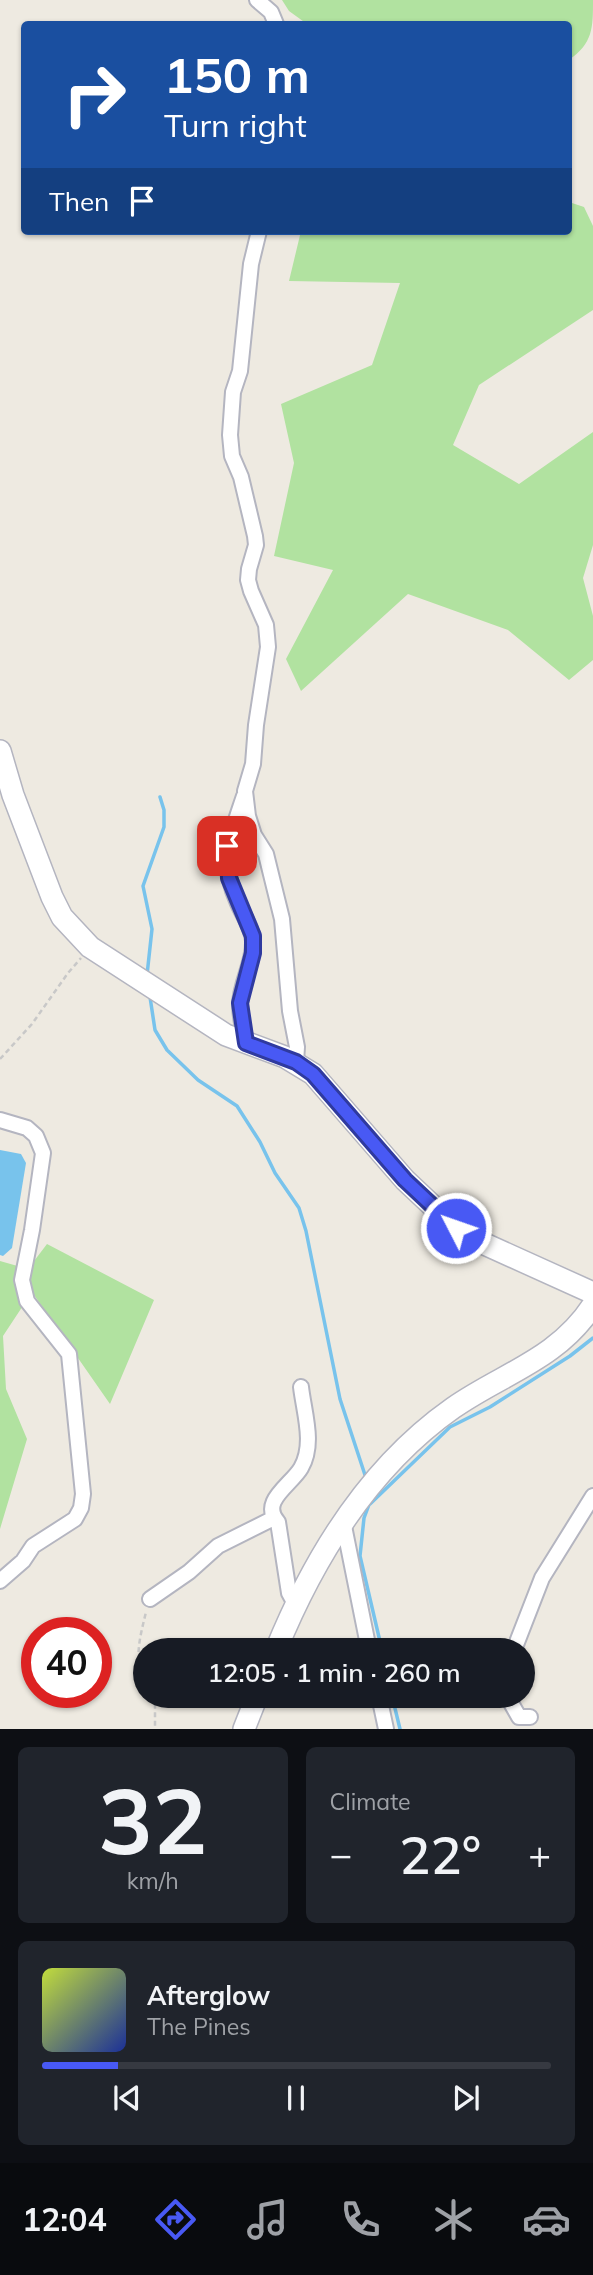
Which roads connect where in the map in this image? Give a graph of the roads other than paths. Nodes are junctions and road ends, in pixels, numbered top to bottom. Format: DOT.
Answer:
graph roads {
  1 [pos="257,0"];
  2 [pos="275,21"];
  3 [pos="258,235"];
  4 [pos="0,751"];
  5 [pos="245,791"];
  6 [pos="246,1043"];
  7 [pos="296,1062"];
  8 [pos="0,1120"];
  9 [pos="593,1293"];
  10 [pos="590,1319"];
  11 [pos="301,1387"];
  12 [pos="593,1496"];
  13 [pos="274,1518"];
  14 [pos="343,1521"];
  15 [pos="0,1581"];
  16 [pos="150,1599"];
  17 [pos="295,1604"];
  18 [pos="281,1638"];
  19 [pos="367,1638"];
  20 [pos="519,1638"];
  21 [pos="252,1708"];
  22 [pos="382,1708"];
  23 [pos="514,1708"];
  24 [pos="530,1717"];
  25 [pos="244,1729"];
  26 [pos="386,1729"];
  1 -- 2 [label="street"];
  3 -- 5 [label="street"];
  4 -- 6 [label="street"];
  5 -- 6 [label="street"];
  5 -- 7 [label="street"];
  6 -- 7 [label="street"];
  7 -- 9 [label="street"];
  8 -- 15 [label="street"];
  10 -- 14 [label="street"];
  11 -- 13 [label="street"];
  12 -- 20 [label="street"];
  13 -- 16 [label="street"];
  13 -- 17 [label="street"];
  14 -- 17 [label="street"];
  14 -- 19 [label="street"];
  17 -- 18 [label="street"];
  21 -- 25 [label="street"];
  22 -- 26 [label="street"];
  23 -- 24 [label="street"];
}
